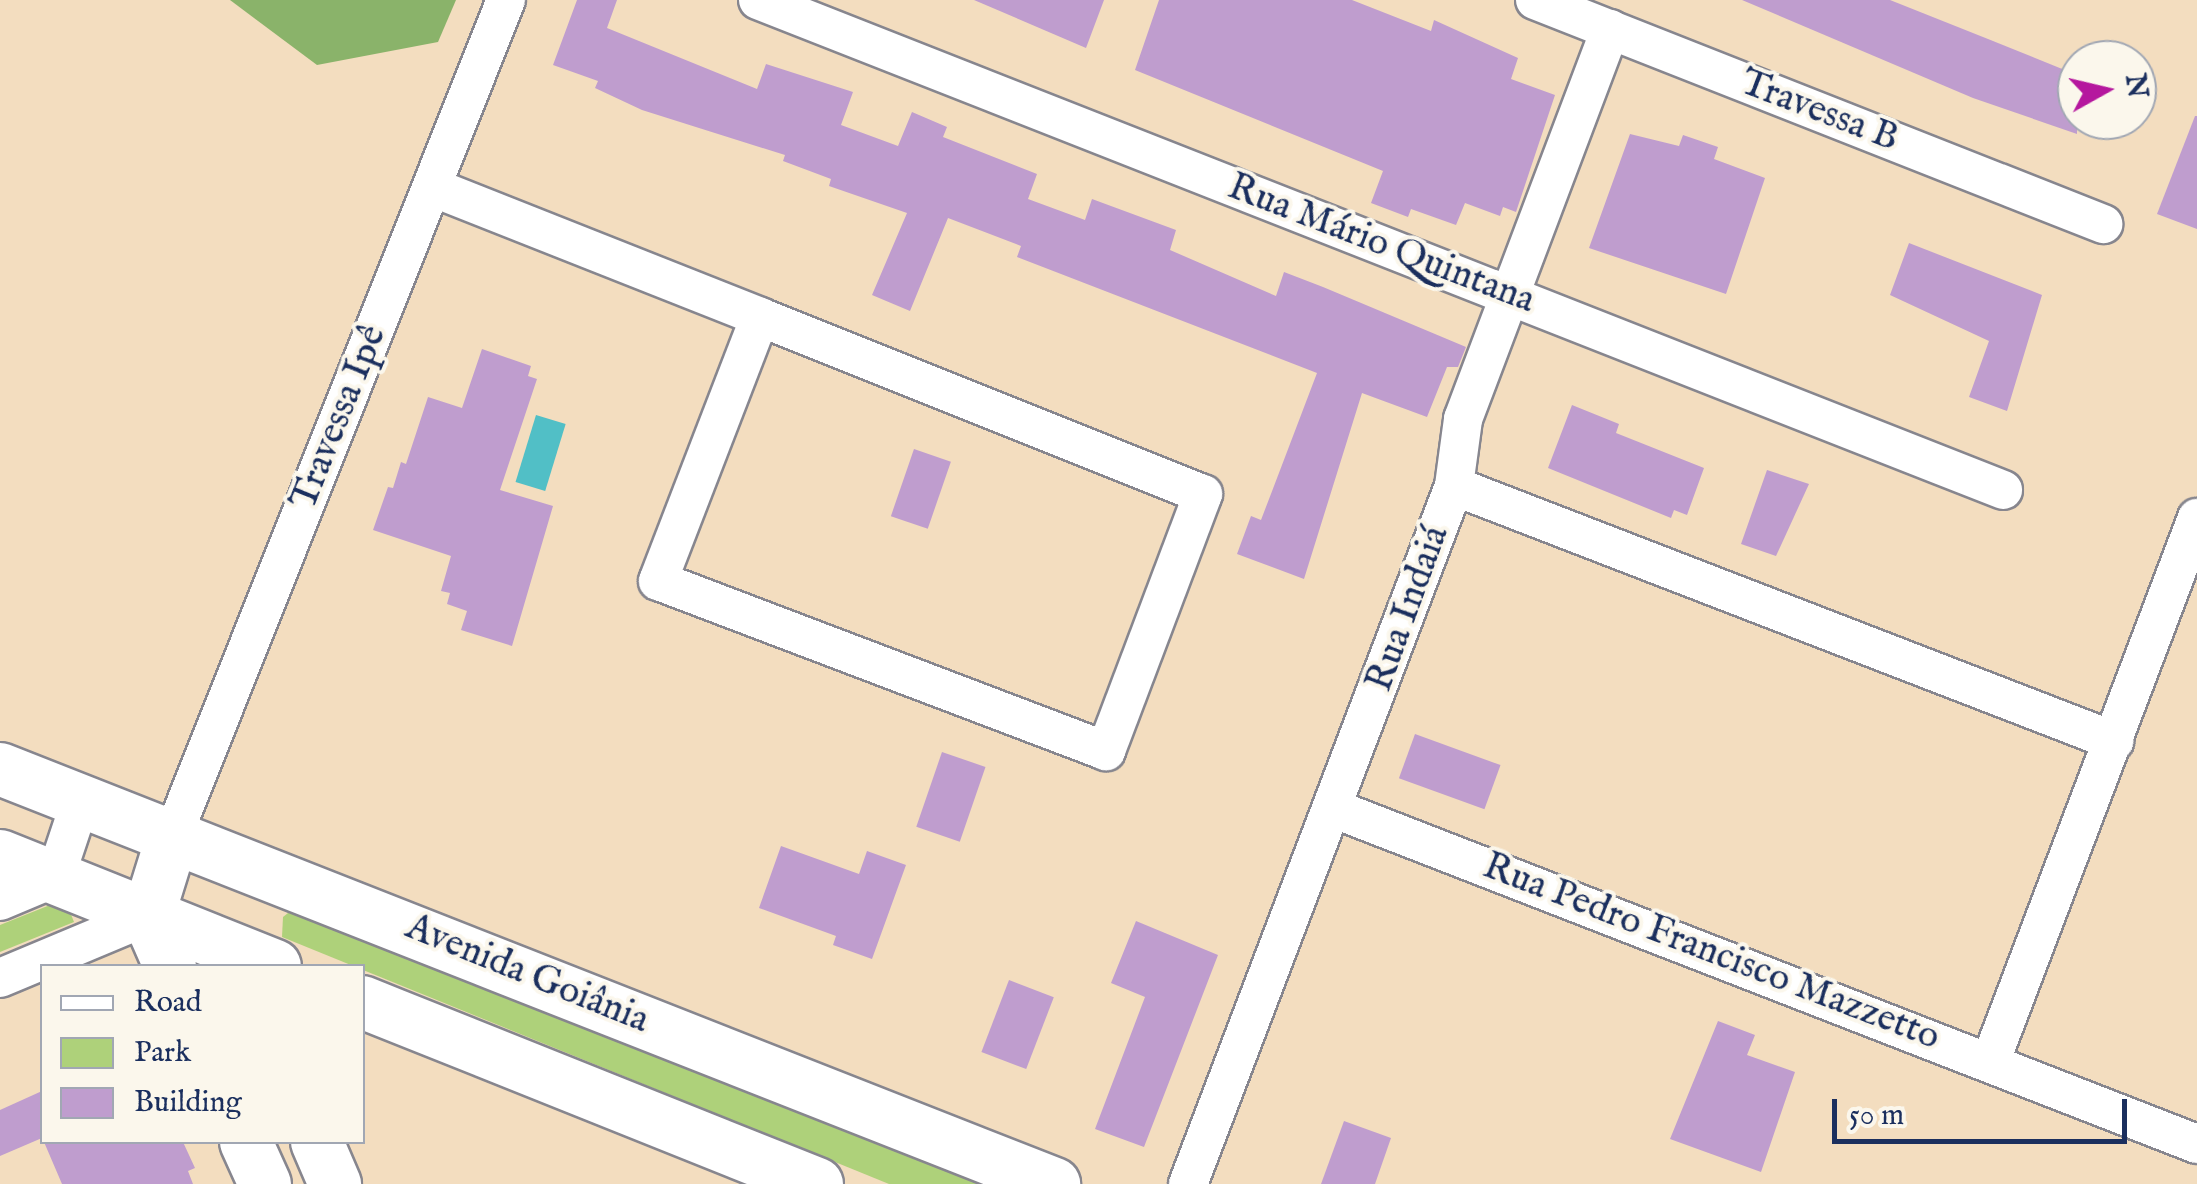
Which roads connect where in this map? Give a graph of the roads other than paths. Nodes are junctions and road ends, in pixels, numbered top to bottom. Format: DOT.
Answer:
graph roads {
  1 [pos="506,0"];
  2 [pos="758,0"];
  3 [pos="1535,0"];
  4 [pos="1610,29"];
  5 [pos="432,187"];
  6 [pos="2103,224"];
  7 [pos="1509,296"];
  8 [pos="760,317"];
  9 [pos="1454,486"];
  10 [pos="2003,490"];
  11 [pos="2197,518"];
  12 [pos="2114,742"];
  13 [pos="0,768"];
  14 [pos="81,800"];
  15 [pos="1335,810"];
  16 [pos="174,835"];
  17 [pos="0,856"];
  18 [pos="264,871"];
  19 [pos="55,878"];
  20 [pos="0,901"];
  21 [pos="148,916"];
  22 [pos="252,961"];
  23 [pos="169,964"];
  24 [pos="0,978"];
  25 [pos="365,1003"];
  26 [pos="1991,1060"];
  27 [pos="247,1144"];
  28 [pos="318,1144"];
  29 [pos="2197,1144"];
  30 [pos="265,1184"];
  31 [pos="335,1184"];
  32 [pos="817,1184"];
  33 [pos="1054,1184"];
  34 [pos="1188,1184"];
  1 -- 5 [label="street, Travessa Ipê"];
  2 -- 7 [label="street, Rua Mário Quintana"];
  3 -- 4 [label="street, Travessa B"];
  4 -- 6 [label="street, Travessa B"];
  4 -- 7 [label="street, Rua Indaiá"];
  5 -- 8 [label="street"];
  5 -- 16 [label="street, Travessa Ipê"];
  7 -- 9 [label="street, Rua Indaiá"];
  7 -- 10 [label="street, Rua Mário Quintana"];
  8 -- 8 [label="street"];
  9 -- 12 [label="street"];
  9 -- 15 [label="street, Rua Indaiá"];
  11 -- 12 [label="street"];
  12 -- 26 [label="street"];
  13 -- 14 [label="street, Avenida Goiânia"];
  14 -- 16 [label="street, Avenida Goiânia"];
  14 -- 19 [label="street"];
  15 -- 26 [label="street, Rua Pedro Francisco Mazzetto"];
  15 -- 34 [label="street, Rua Indaiá"];
  16 -- 18 [label="street, Avenida Goiânia"];
  16 -- 21 [label="street"];
  17 -- 19 [label="street"];
  18 -- 22 [label="street"];
  18 -- 33 [label="street, Avenida Goiânia"];
  19 -- 20 [label="street"];
  19 -- 21 [label="street"];
  21 -- 22 [label="street"];
  21 -- 23 [label="street"];
  21 -- 24 [label="street"];
  25 -- 32 [label="street"];
  26 -- 29 [label="street, Rua Pedro Francisco Mazzetto"];
  27 -- 30 [label="street"];
  28 -- 31 [label="street"];
}
